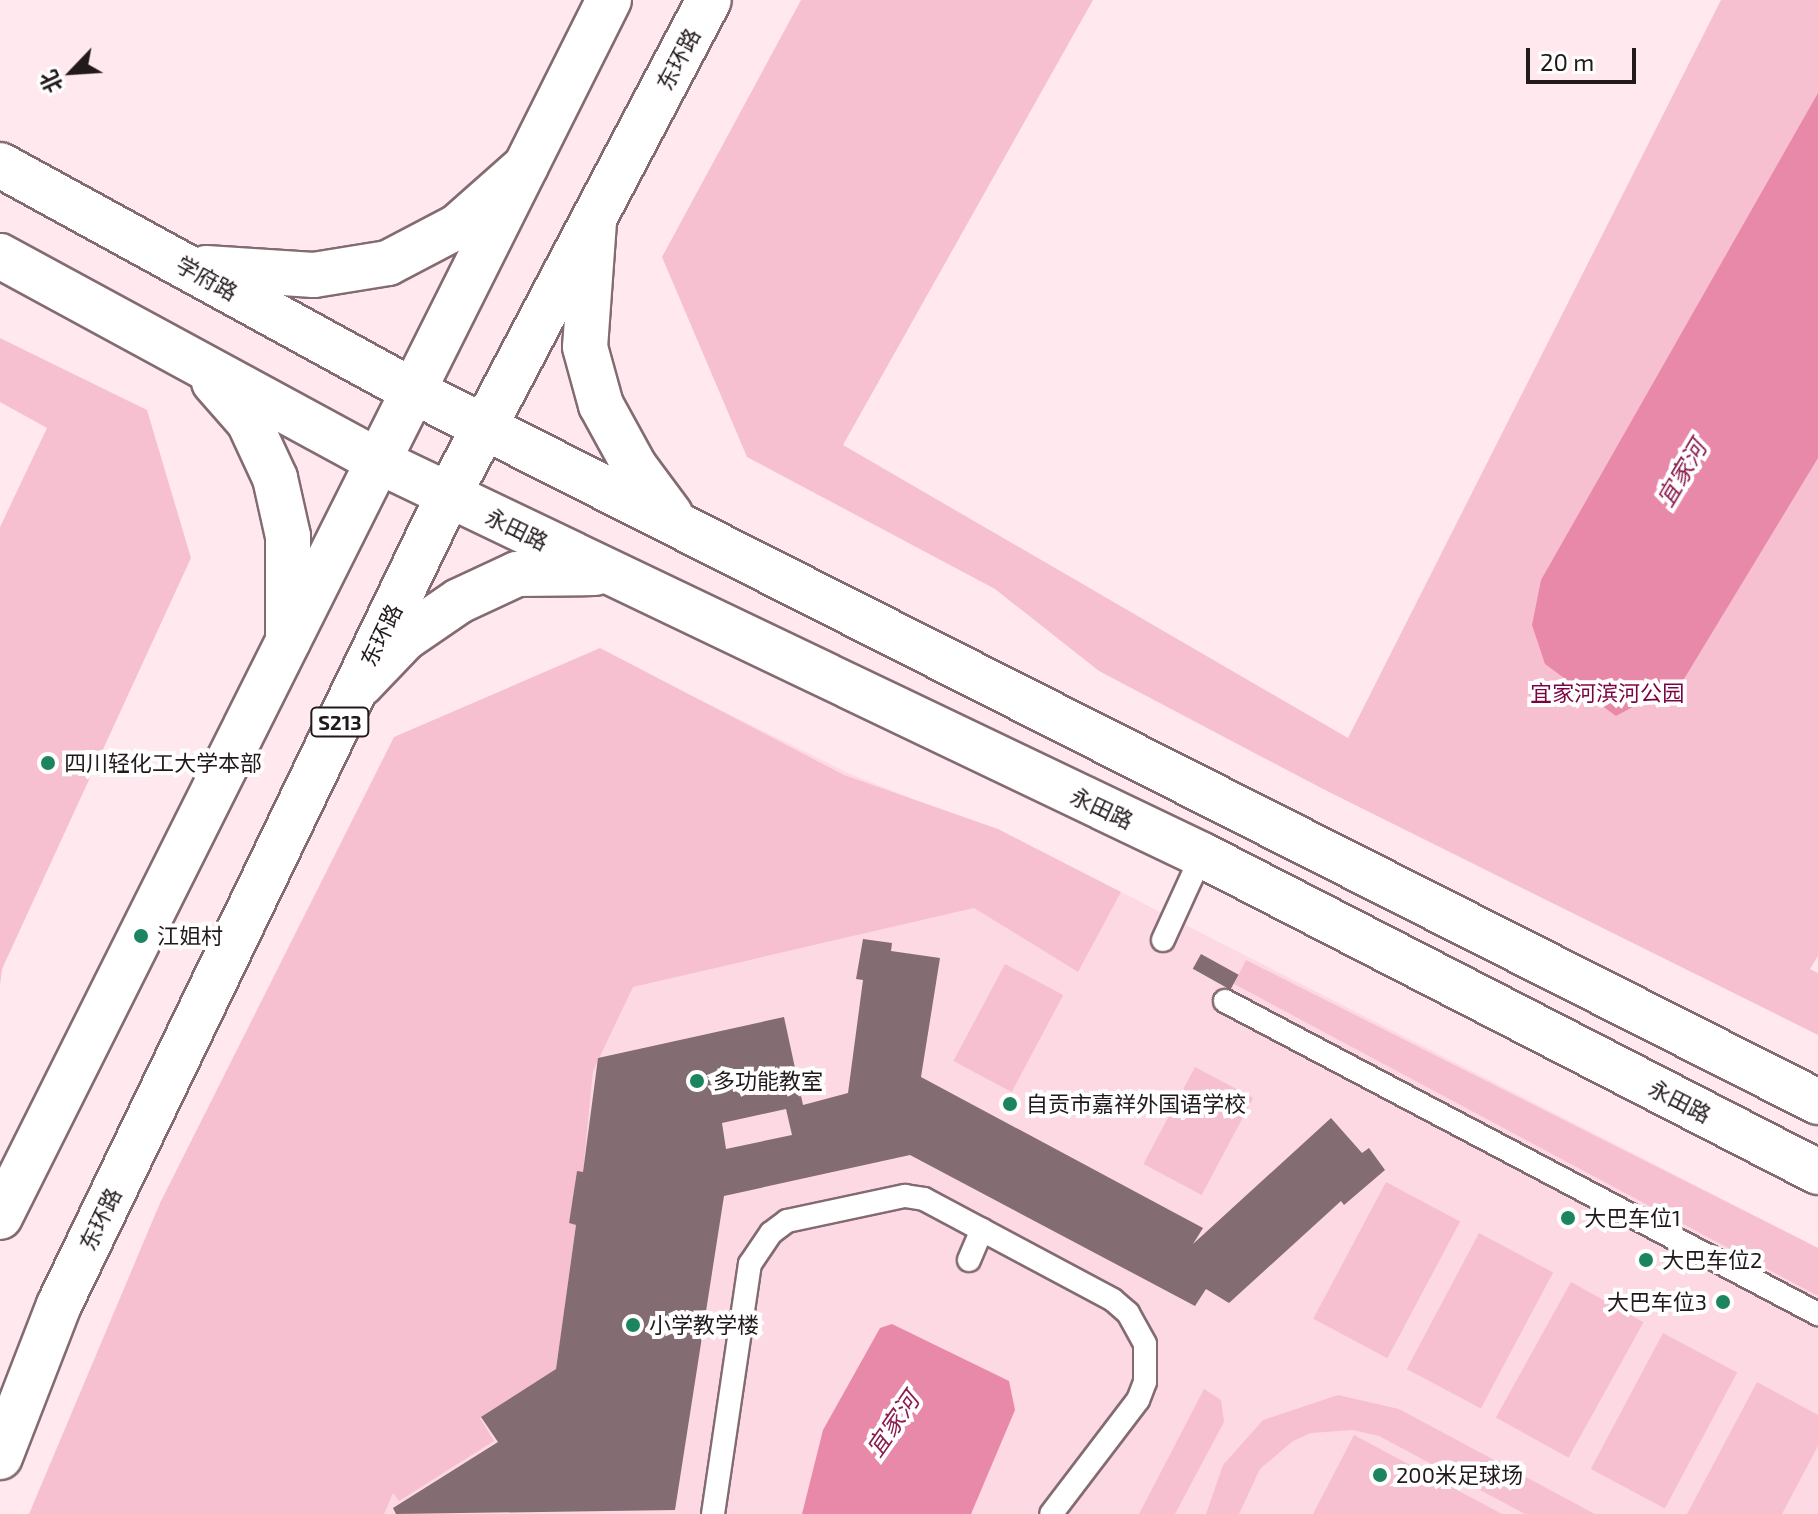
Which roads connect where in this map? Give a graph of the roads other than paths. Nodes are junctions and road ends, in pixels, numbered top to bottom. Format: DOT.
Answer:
graph roads {
  1 [pos="609,0"];
  2 [pos="709,0"];
  3 [pos="0,165"];
  4 [pos="526,166"];
  5 [pos="595,217"];
  6 [pos="0,256"];
  7 [pos="184,266"];
  8 [pos="196,362"];
  9 [pos="413,391"];
  10 [pos="485,425"];
  11 [pos="378,461"];
  12 [pos="448,496"];
  13 [pos="676,522"];
  14 [pos="612,574"];
  15 [pos="288,641"];
  16 [pos="354,692"];
  17 [pos="1202,855"];
  18 [pos="1163,940"];
  19 [pos="1225,1001"];
  20 [pos="1818,1102"];
  21 [pos="1818,1172"];
  22 [pos="0,1217"];
  23 [pos="982,1230"];
  24 [pos="969,1260"];
  25 [pos="1818,1314"];
  26 [pos="0,1457"];
  27 [pos="713,1514"];
  28 [pos="1051,1514"];
  1 -- 4 [label="main road"];
  2 -- 5 [label="main road, 东环路 / S213"];
  3 -- 7 [label="main road, 学府路"];
  4 -- 7 [label="main road"];
  4 -- 9 [label="main road"];
  5 -- 10 [label="main road, 东环路 / S213"];
  5 -- 13 [label="main road"];
  6 -- 8 [label="main road"];
  7 -- 9 [label="main road, 学府路"];
  8 -- 11 [label="main road"];
  8 -- 15 [label="main road"];
  9 -- 10 [label="main road"];
  9 -- 11 [label="main road"];
  10 -- 12 [label="main road, 东环路 / S213"];
  10 -- 13 [label="main road"];
  11 -- 12 [label="main road, 永田路"];
  11 -- 15 [label="main road"];
  12 -- 14 [label="main road, 永田路"];
  12 -- 16 [label="main road, 东环路 / S213"];
  13 -- 20 [label="main road"];
  14 -- 16 [label="main road"];
  14 -- 17 [label="main road, 永田路"];
  15 -- 22 [label="main road"];
  16 -- 26 [label="main road, 东环路 / S213"];
  17 -- 18 [label="lane"];
  17 -- 21 [label="main road, 永田路"];
  19 -- 25 [label="lane"];
  23 -- 24 [label="lane"];
  23 -- 27 [label="lane"];
  23 -- 28 [label="lane"];
}
